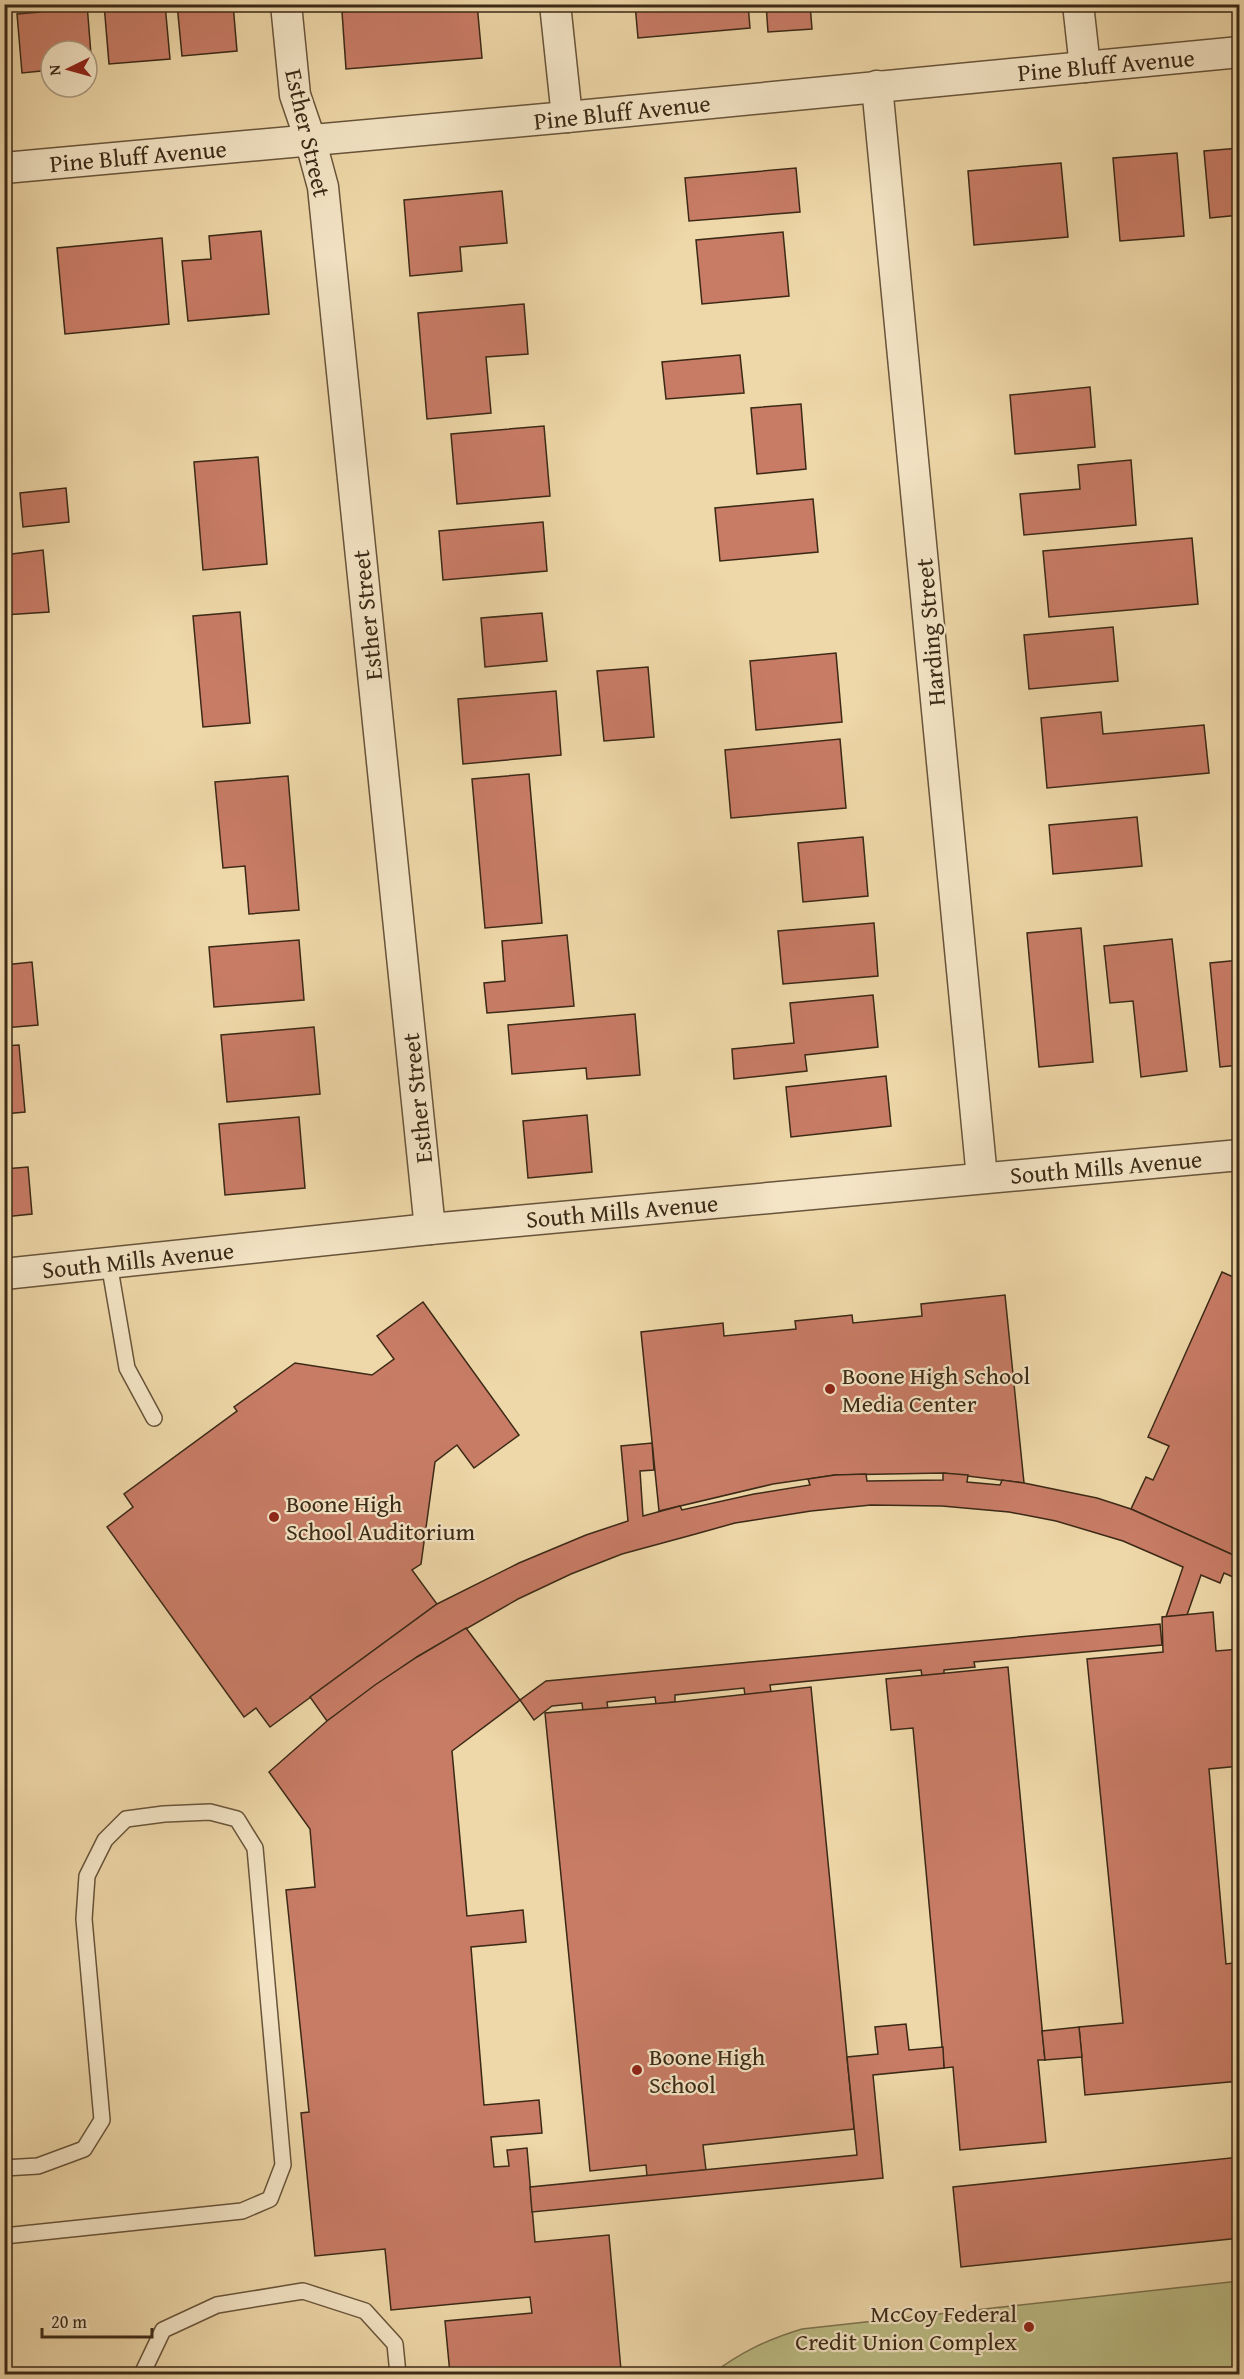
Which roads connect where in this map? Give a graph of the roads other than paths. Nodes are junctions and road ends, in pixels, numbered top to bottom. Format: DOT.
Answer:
graph roads {
  1 [pos="286,4"];
  2 [pos="555,4"];
  3 [pos="1078,4"];
  4 [pos="1239,52"];
  5 [pos="1085,67"];
  6 [pos="877,86"];
  7 [pos="567,117"];
  8 [pos="310,139"];
  9 [pos="4,168"];
  10 [pos="1239,1155"];
  11 [pos="982,1178"];
  12 [pos="430,1229"];
  13 [pos="109,1263"];
  14 [pos="4,1274"];
  15 [pos="154,1418"];
  16 [pos="4,2168"];
  17 [pos="4,2236"];
  18 [pos="142,2374"];
  19 [pos="398,2374"];
  1 -- 8 [label="street, Esther Street"];
  2 -- 7 [label="street"];
  3 -- 5 [label="street"];
  4 -- 5 [label="street, Pine Bluff Avenue"];
  5 -- 6 [label="street, Pine Bluff Avenue"];
  6 -- 7 [label="street, Pine Bluff Avenue"];
  6 -- 11 [label="street, Harding Street"];
  7 -- 8 [label="street, Pine Bluff Avenue"];
  8 -- 9 [label="street, Pine Bluff Avenue"];
  8 -- 12 [label="street, Esther Street"];
  10 -- 11 [label="street, South Mills Avenue"];
  11 -- 12 [label="street, South Mills Avenue"];
  12 -- 13 [label="street, South Mills Avenue"];
  13 -- 14 [label="street, South Mills Avenue"];
  13 -- 15 [label="lane"];
  16 -- 17 [label="lane"];
  18 -- 19 [label="lane"];
}
